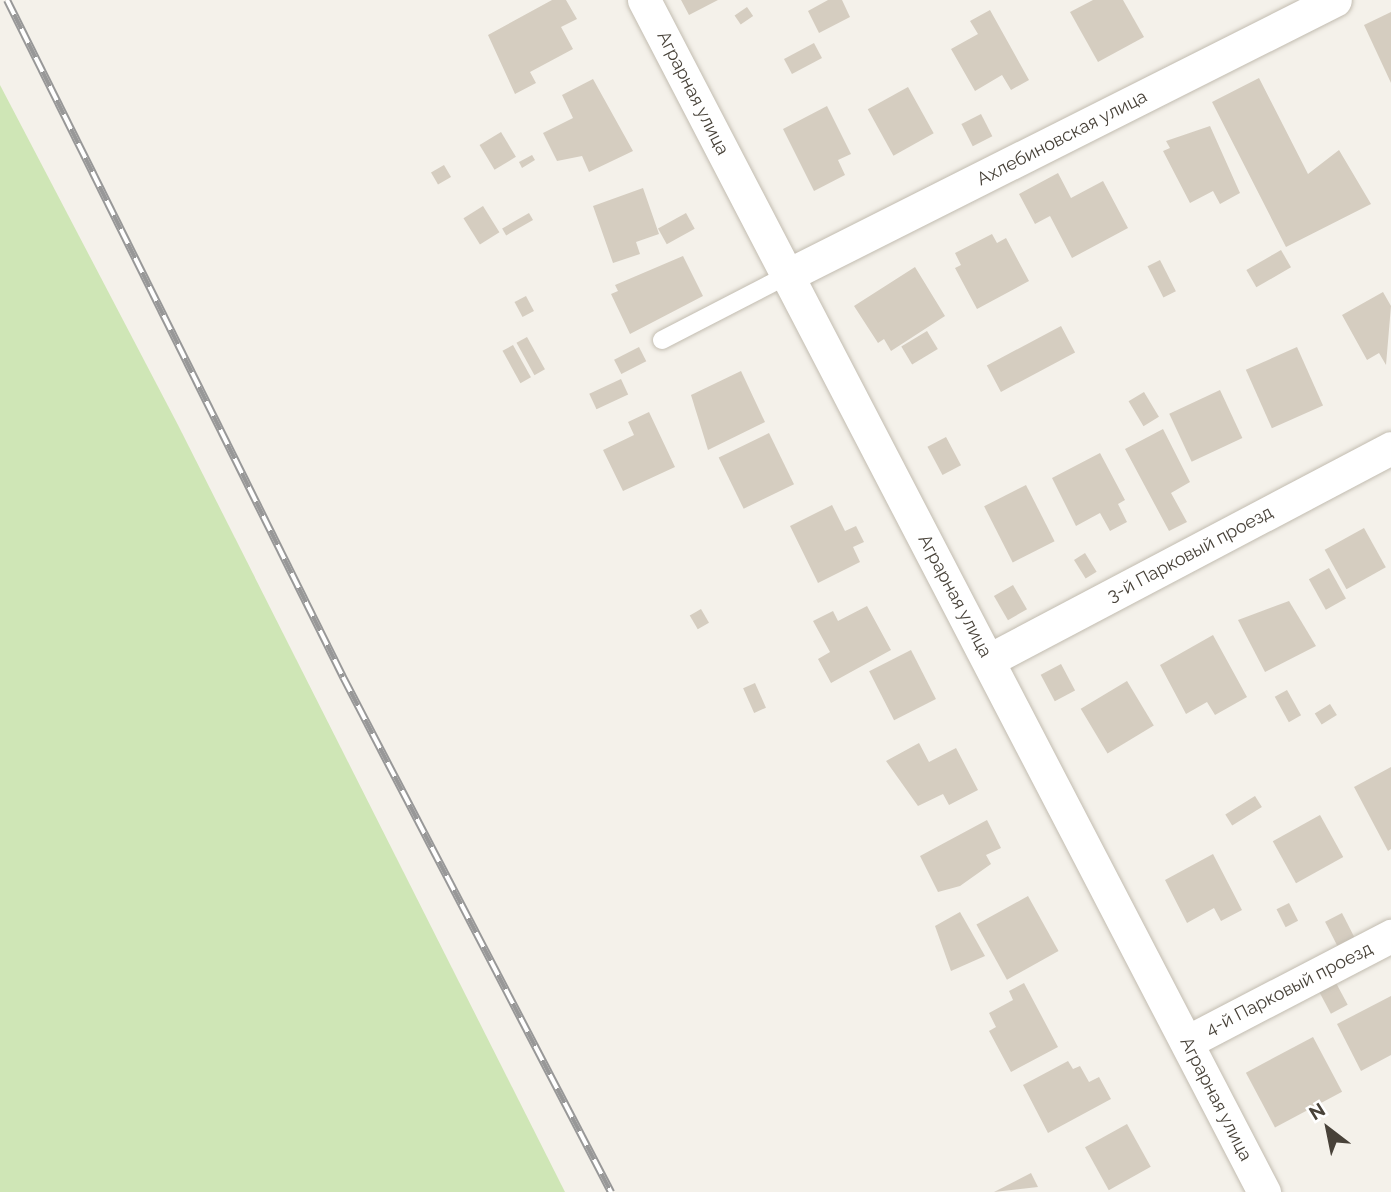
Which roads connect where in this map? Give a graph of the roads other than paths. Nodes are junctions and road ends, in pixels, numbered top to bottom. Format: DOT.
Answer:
graph roads {
  1 [pos="644,0"];
  2 [pos="1335,0"];
  3 [pos="788,275"];
  4 [pos="662,340"];
  5 [pos="1391,448"];
  6 [pos="989,660"];
  7 [pos="1391,936"];
  8 [pos="1186,1042"];
  9 [pos="1264,1192"];
  1 -- 3 [label="street, Аграрная улица"];
  2 -- 3 [label="street, Ахлебиновская улица"];
  3 -- 4 [label="lane"];
  3 -- 6 [label="street, Аграрная улица"];
  5 -- 6 [label="street, 3-й Парковый проезд"];
  6 -- 8 [label="street, Аграрная улица"];
  7 -- 8 [label="street, 4-й Парковый проезд"];
  8 -- 9 [label="street, Аграрная улица"];
}
